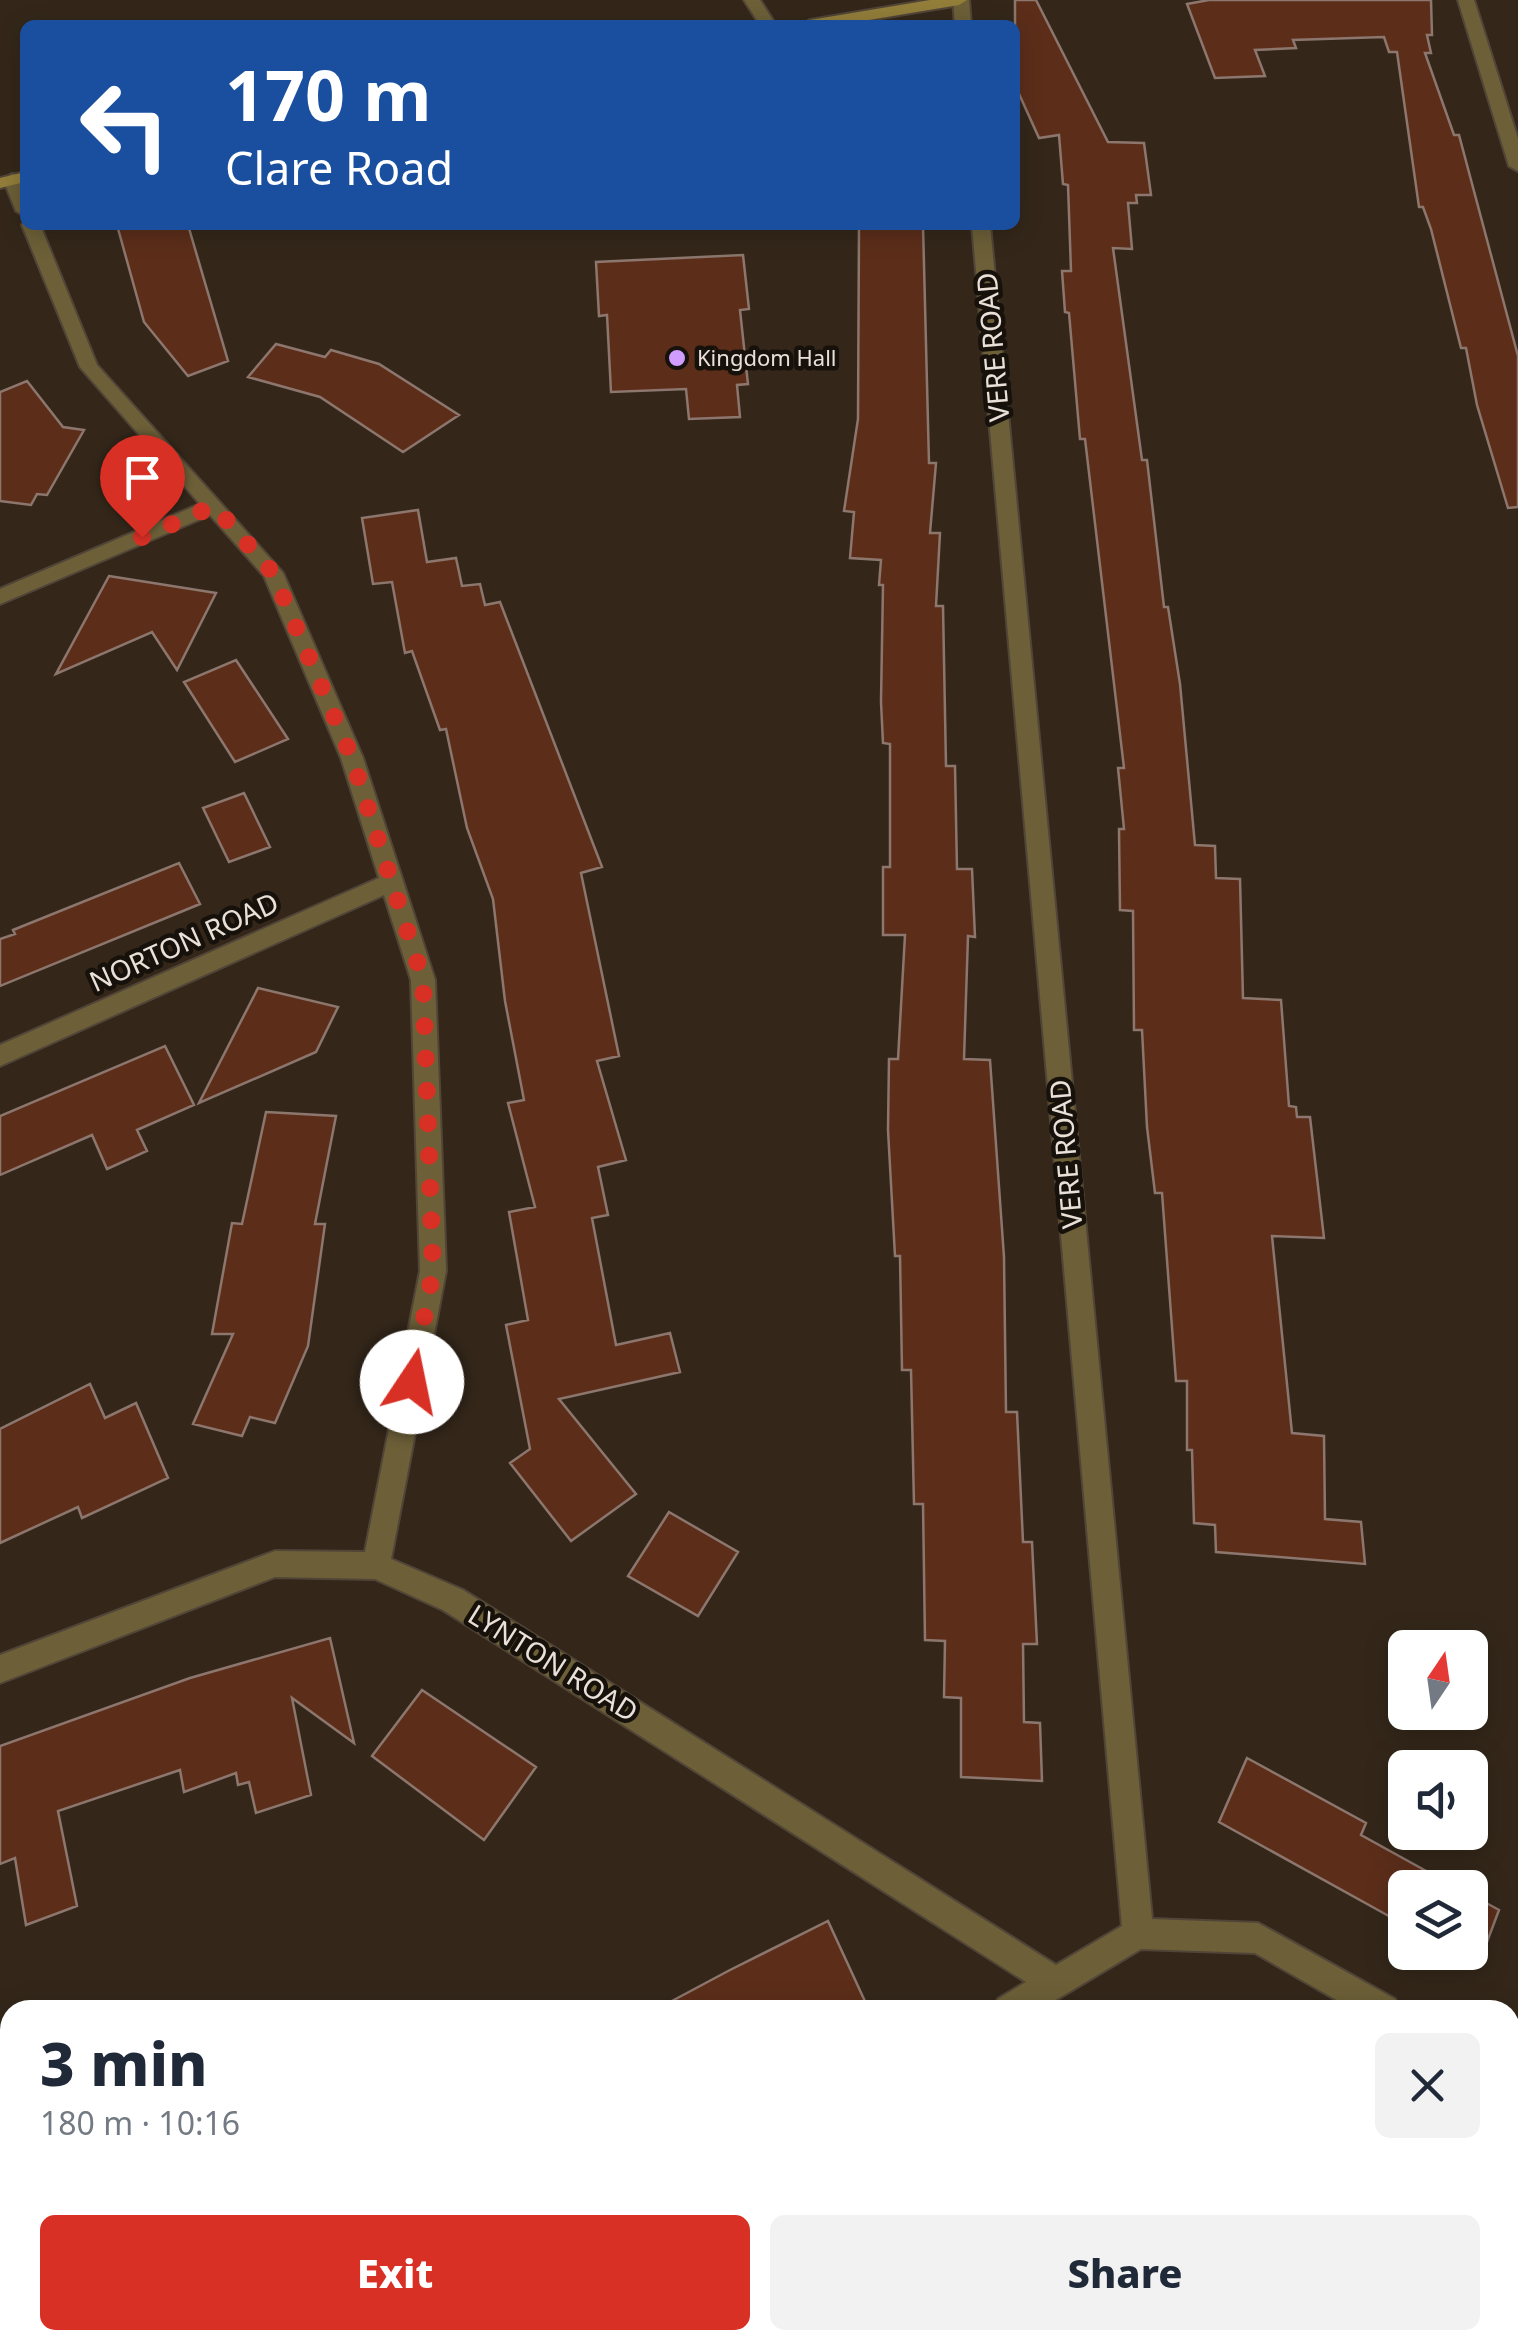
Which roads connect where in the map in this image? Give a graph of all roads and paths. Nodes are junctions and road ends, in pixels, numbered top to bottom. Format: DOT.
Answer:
graph roads {
  1 [pos="960,0"];
  2 [pos="1466,0"];
  3 [pos="840,20"];
  4 [pos="1518,166"];
  5 [pos="33,230"];
  6 [pos="982,230"];
  7 [pos="214,506"];
  8 [pos="0,597"];
  9 [pos="392,882"];
  10 [pos="0,1056"];
  11 [pos="376,1566"];
  12 [pos="0,1668"];
  13 [pos="1138,1934"];
  14 [pos="1057,1984"];
  15 [pos="1027,2000"];
  16 [pos="1366,2000"];
  1 -- 3 [label="street"];
  2 -- 4 [label="street"];
  5 -- 7 [label="street"];
  6 -- 13 [label="street, VERE ROAD"];
  7 -- 8 [label="street"];
  7 -- 9 [label="street"];
  9 -- 10 [label="street, NORTON ROAD"];
  9 -- 11 [label="street"];
  11 -- 12 [label="street, LYNTON ROAD"];
  11 -- 14 [label="street, LYNTON ROAD"];
  13 -- 14 [label="street"];
  13 -- 16 [label="street"];
  14 -- 15 [label="street"];
}
